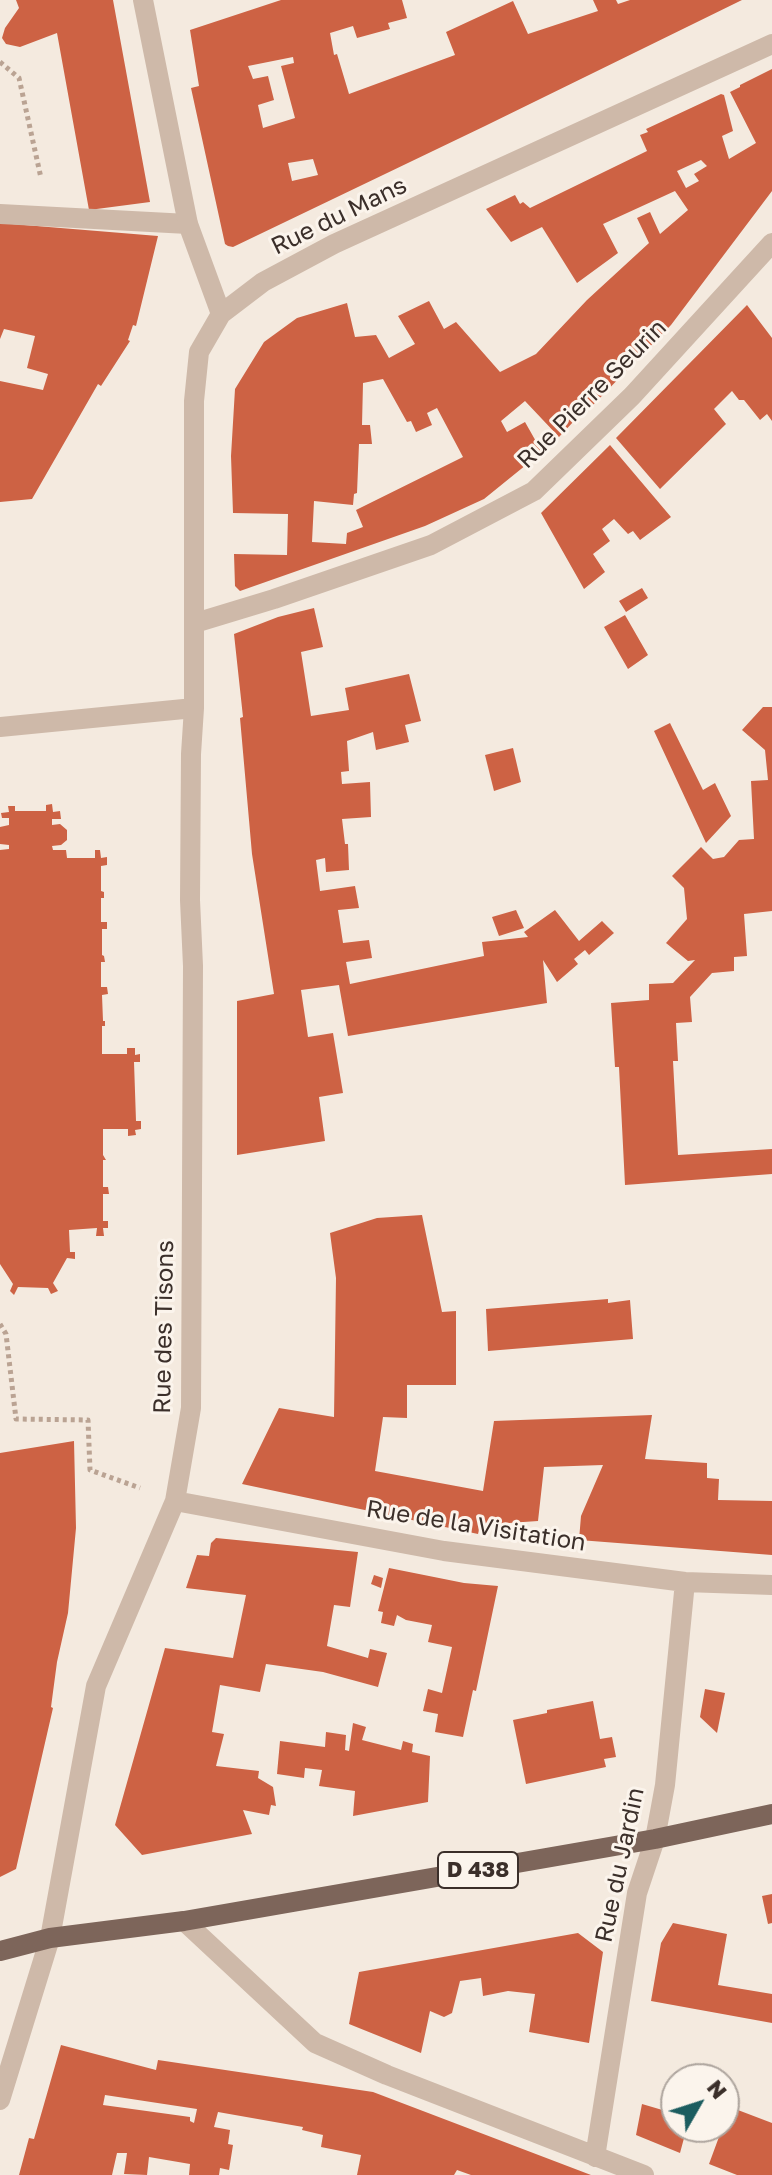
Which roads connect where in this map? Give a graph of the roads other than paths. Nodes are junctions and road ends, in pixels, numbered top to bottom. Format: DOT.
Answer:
graph roads {
  1 [pos="143,0"];
  2 [pos="772,44"];
  3 [pos="0,214"];
  4 [pos="188,224"];
  5 [pos="772,243"];
  6 [pos="221,314"];
  7 [pos="195,623"];
  8 [pos="194,708"];
  9 [pos="0,727"];
  10 [pos="175,1501"];
  11 [pos="685,1582"];
  12 [pos="772,1585"];
  13 [pos="772,1814"];
  14 [pos="655,1839"];
  15 [pos="184,1921"];
  16 [pos="50,1938"];
  17 [pos="0,1951"];
  18 [pos="0,2100"];
  19 [pos="595,2157"];
  20 [pos="644,2175"];
  1 -- 4 [label="street"];
  2 -- 6 [label="street, Rue du Mans"];
  3 -- 4 [label="street"];
  4 -- 6 [label="street"];
  5 -- 7 [label="street, Rue Pierre Seurin"];
  6 -- 7 [label="street, Rue du Mans"];
  7 -- 8 [label="street, Rue des Tisons"];
  8 -- 9 [label="street"];
  8 -- 10 [label="street, Rue des Tisons"];
  10 -- 11 [label="street, Rue de la Visitation"];
  10 -- 16 [label="street, Rue des Tisons"];
  11 -- 12 [label="street, Rue de la Visitation"];
  11 -- 14 [label="street, Rue du Jardin"];
  13 -- 14 [label="main road, D 438"];
  14 -- 15 [label="main road, D 438"];
  14 -- 19 [label="street, Rue du Jardin"];
  15 -- 16 [label="main road, D 438"];
  15 -- 19 [label="street"];
  16 -- 17 [label="main road, D 438"];
  16 -- 18 [label="street, Rue des Tisons"];
  19 -- 20 [label="street"];
}
